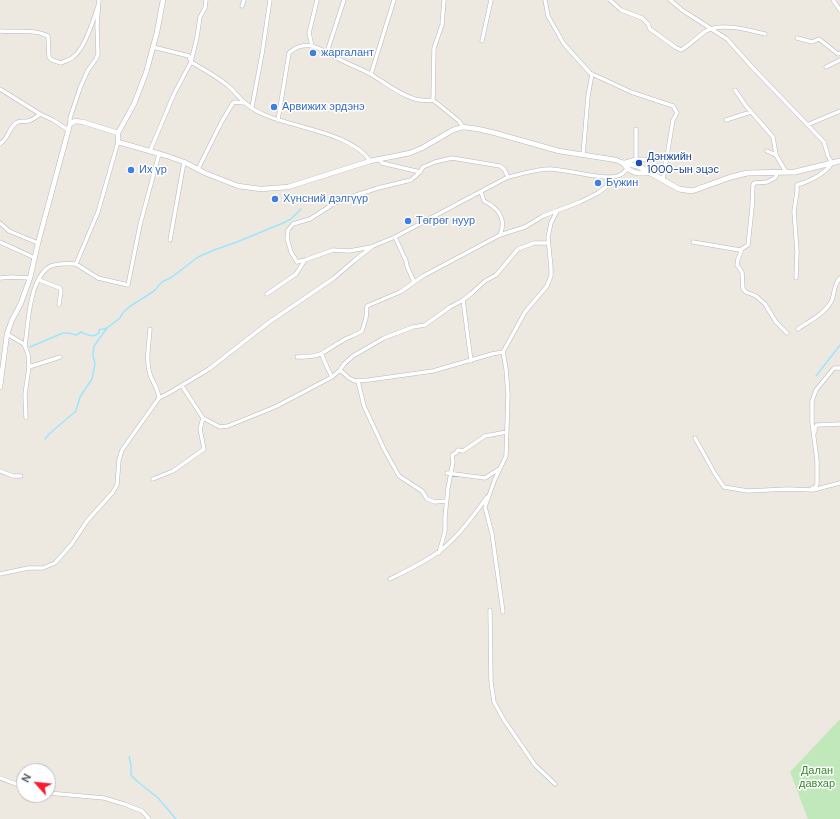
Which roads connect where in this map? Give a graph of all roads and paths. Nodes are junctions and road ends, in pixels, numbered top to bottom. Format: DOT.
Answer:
graph roads {
  1 [pos="99,0"];
  2 [pos="162,0"];
  3 [pos="206,0"];
  4 [pos="244,0"];
  5 [pos="270,0"];
  6 [pos="317,0"];
  7 [pos="344,0"];
  8 [pos="394,0"];
  9 [pos="444,0"];
  10 [pos="491,0"];
  11 [pos="545,0"];
  12 [pos="610,0"];
  13 [pos="670,0"];
  14 [pos="833,0"];
  15 [pos="98,6"];
  16 [pos="242,6"];
  17 [pos="840,10"];
  18 [pos="712,29"];
  19 [pos="0,31"];
  20 [pos="765,34"];
  21 [pos="797,38"];
  22 [pos="482,41"];
  23 [pos="312,46"];
  24 [pos="153,47"];
  25 [pos="327,52"];
  26 [pos="840,53"];
  27 [pos="840,60"];
  28 [pos="191,62"];
  29 [pos="826,67"];
  30 [pos="371,74"];
  31 [pos="592,74"];
  32 [pos="0,89"];
  33 [pos="735,90"];
  34 [pos="433,100"];
  35 [pos="247,104"];
  36 [pos="252,107"];
  37 [pos="840,111"];
  38 [pos="751,112"];
  39 [pos="40,114"];
  40 [pos="278,120"];
  41 [pos="726,120"];
  42 [pos="70,124"];
  43 [pos="807,125"];
  44 [pos="463,127"];
  45 [pos="636,129"];
  46 [pos="68,130"];
  47 [pos="118,133"];
  48 [pos="118,142"];
  49 [pos="0,144"];
  50 [pos="767,150"];
  51 [pos="150,151"];
  52 [pos="159,154"];
  53 [pos="583,155"];
  54 [pos="776,155"];
  55 [pos="379,159"];
  56 [pos="636,159"];
  57 [pos="667,160"];
  58 [pos="370,161"];
  59 [pos="840,161"];
  60 [pos="184,162"];
  61 [pos="623,163"];
  62 [pos="832,163"];
  63 [pos="198,169"];
  64 [pos="627,169"];
  65 [pos="420,172"];
  66 [pos="778,172"];
  67 [pos="786,172"];
  68 [pos="651,173"];
  69 [pos="508,177"];
  70 [pos="613,177"];
  71 [pos="663,180"];
  72 [pos="481,192"];
  73 [pos="557,211"];
  74 [pos="0,223"];
  75 [pos="500,235"];
  76 [pos="395,238"];
  77 [pos="170,240"];
  78 [pos="0,242"];
  79 [pos="692,242"];
  80 [pos="38,243"];
  81 [pos="548,243"];
  82 [pos="372,246"];
  83 [pos="742,249"];
  84 [pos="35,258"];
  85 [pos="304,260"];
  86 [pos="76,264"];
  87 [pos="0,278"];
  88 [pos="30,278"];
  89 [pos="796,278"];
  90 [pos="840,278"];
  91 [pos="39,280"];
  92 [pos="414,282"];
  93 [pos="25,292"];
  94 [pos="267,294"];
  95 [pos="33,295"];
  96 [pos="463,300"];
  97 [pos="59,306"];
  98 [pos="150,329"];
  99 [pos="798,329"];
  100 [pos="787,333"];
  101 [pos="7,334"];
  102 [pos="25,346"];
  103 [pos="2,352"];
  104 [pos="503,352"];
  105 [pos="322,355"];
  106 [pos="60,357"];
  107 [pos="297,357"];
  108 [pos="471,360"];
  109 [pos="30,366"];
  110 [pos="840,368"];
  111 [pos="340,370"];
  112 [pos="332,377"];
  113 [pos="358,381"];
  114 [pos="182,386"];
  115 [pos="0,387"];
  116 [pos="159,398"];
  117 [pos="26,418"];
  118 [pos="202,418"];
  119 [pos="839,424"];
  120 [pos="507,432"];
  121 [pos="695,438"];
  122 [pos="816,449"];
  123 [pos="500,469"];
  124 [pos="0,471"];
  125 [pos="449,473"];
  126 [pos="21,476"];
  127 [pos="153,480"];
  128 [pos="840,483"];
  129 [pos="807,490"];
  130 [pos="489,493"];
  131 [pos="446,501"];
  132 [pos="439,552"];
  133 [pos="0,574"];
  134 [pos="390,579"];
  135 [pos="490,610"];
  136 [pos="503,612"];
  137 [pos="0,778"];
  138 [pos="16,784"];
  139 [pos="555,784"];
  140 [pos="56,794"];
  141 [pos="149,819"];
  1 -- 15 [label="street"];
  2 -- 24 [label="street"];
  3 -- 28 [label="street"];
  4 -- 16 [label="street"];
  5 -- 36 [label="street"];
  6 -- 23 [label="street"];
  7 -- 25 [label="street"];
  8 -- 30 [label="street"];
  9 -- 34 [label="street"];
  10 -- 22 [label="street"];
  11 -- 31 [label="street"];
  12 -- 18 [label="street"];
  13 -- 18 [label="street"];
  14 -- 17 [label="street"];
  15 -- 19 [label="street"];
  15 -- 42 [label="street"];
  18 -- 20 [label="street"];
  18 -- 43 [label="street"];
  21 -- 26 [label="street"];
  23 -- 25 [label="street"];
  23 -- 40 [label="street"];
  24 -- 28 [label="street"];
  24 -- 47 [label="street"];
  25 -- 30 [label="street"];
  27 -- 29 [label="street"];
  28 -- 35 [label="street"];
  28 -- 51 [label="street"];
  30 -- 34 [label="street"];
  31 -- 53 [label="street"];
  31 -- 57 [label="street"];
  32 -- 39 [label="street"];
  33 -- 38 [label="street"];
  34 -- 44 [label="street"];
  35 -- 36 [label="street"];
  35 -- 63 [label="street"];
  36 -- 40 [label="street"];
  37 -- 43 [label="street"];
  38 -- 41 [label="street"];
  38 -- 54 [label="street"];
  39 -- 46 [label="street"];
  39 -- 49 [label="street"];
  40 -- 58 [label="street"];
  42 -- 46 [label="street"];
  42 -- 47 [label="street"];
  43 -- 62 [label="street"];
  44 -- 53 [label="street"];
  44 -- 55 [label="street"];
  45 -- 56 [label="street"];
  46 -- 80 [label="street"];
  47 -- 48 [label="street"];
  48 -- 51 [label="street"];
  48 -- 86 [label="street"];
  50 -- 54 [label="street"];
  51 -- 52 [label="street"];
  52 -- 60 [label="street"];
  52 -- 86 [label="street"];
  53 -- 61 [label="street"];
  54 -- 67 [label="street"];
  55 -- 58 [label="street"];
  55 -- 65 [label="street"];
  56 -- 57 [label="street"];
  56 -- 61 [label="street"];
  57 -- 71 [label="street"];
  58 -- 63 [label="street"];
  59 -- 62 [label="main road"];
  60 -- 63 [label="street"];
  60 -- 77 [label="street"];
  61 -- 64 [label="street"];
  61 -- 68 [label="main road"];
  62 -- 67 [label="main road"];
  62 -- 89 [label="street"];
  64 -- 68 [label="street"];
  64 -- 70 [label="street"];
  65 -- 69 [label="street"];
  65 -- 85 [label="street"];
  66 -- 67 [label="main road"];
  66 -- 71 [label="main road"];
  66 -- 83 [label="street"];
  68 -- 71 [label="main road"];
  69 -- 70 [label="street"];
  69 -- 72 [label="street"];
  70 -- 73 [label="street"];
  72 -- 75 [label="street"];
  72 -- 76 [label="street"];
  73 -- 75 [label="street"];
  73 -- 81 [label="street"];
  74 -- 80 [label="street"];
  75 -- 92 [label="street"];
  76 -- 82 [label="street"];
  76 -- 92 [label="street"];
  78 -- 84 [label="street"];
  79 -- 83 [label="street"];
  80 -- 84 [label="street"];
  81 -- 96 [label="street"];
  81 -- 104 [label="street"];
  82 -- 85 [label="street"];
  82 -- 114 [label="street"];
  83 -- 100 [label="street"];
  84 -- 88 [label="street"];
  85 -- 94 [label="street"];
  86 -- 91 [label="street"];
  87 -- 88 [label="street"];
  88 -- 93 [label="street"];
  90 -- 99 [label="street"];
  91 -- 95 [label="street"];
  91 -- 97 [label="street"];
  92 -- 105 [label="street"];
  93 -- 95 [label="street"];
  93 -- 101 [label="street"];
  95 -- 102 [label="street"];
  96 -- 108 [label="street"];
  96 -- 111 [label="street"];
  98 -- 116 [label="street"];
  101 -- 102 [label="street"];
  101 -- 103 [label="street"];
  102 -- 109 [label="street"];
  103 -- 115 [label="street"];
  104 -- 108 [label="street"];
  104 -- 120 [label="street"];
  105 -- 107 [label="street"];
  105 -- 112 [label="street"];
  106 -- 109 [label="street"];
  108 -- 113 [label="street"];
  109 -- 117 [label="street"];
  110 -- 122 [label="street"];
  111 -- 112 [label="street"];
  111 -- 113 [label="street"];
  112 -- 118 [label="street"];
  113 -- 131 [label="street"];
  114 -- 116 [label="street"];
  114 -- 118 [label="street"];
  116 -- 133 [label="street"];
  118 -- 127 [label="street"];
  119 -- 122 [label="street"];
  120 -- 123 [label="street"];
  120 -- 125 [label="street"];
  121 -- 129 [label="street"];
  122 -- 129 [label="street"];
  123 -- 125 [label="street"];
  123 -- 130 [label="street"];
  124 -- 126 [label="street"];
  125 -- 131 [label="street"];
  128 -- 129 [label="street"];
  130 -- 132 [label="street"];
  130 -- 136 [label="street"];
  131 -- 132 [label="street"];
  132 -- 134 [label="street"];
  135 -- 139 [label="street"];
  137 -- 138 [label="street"];
  140 -- 141 [label="street"];
}
